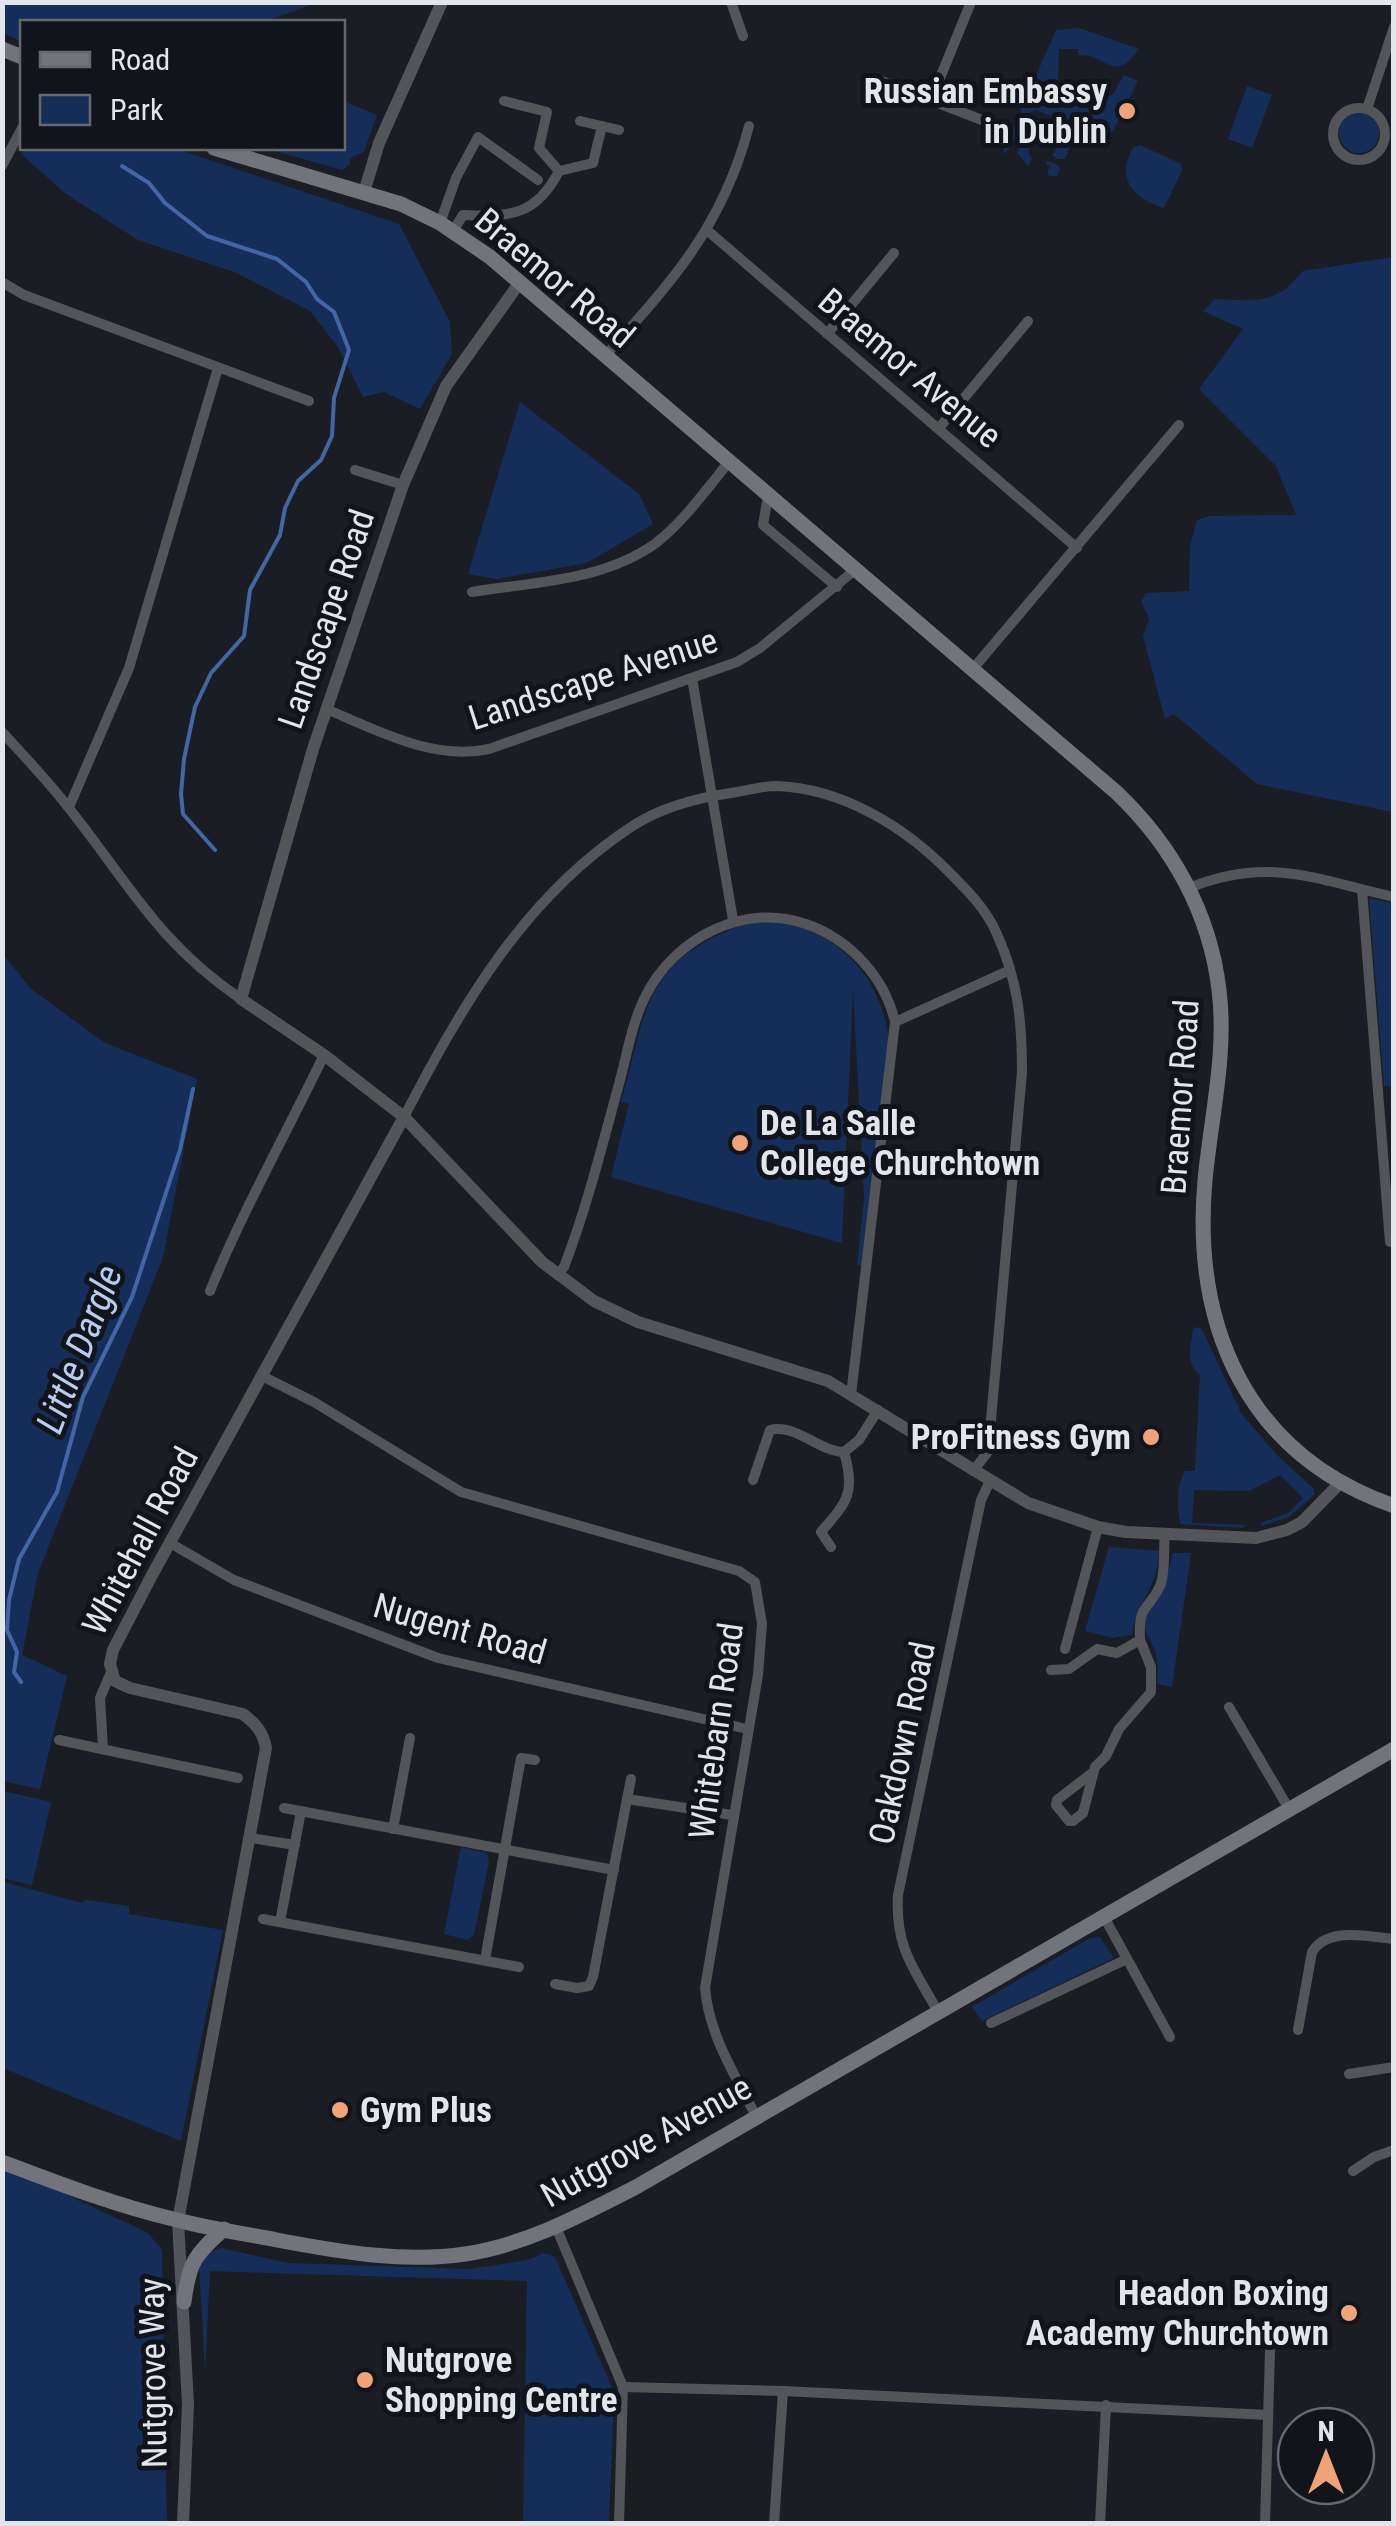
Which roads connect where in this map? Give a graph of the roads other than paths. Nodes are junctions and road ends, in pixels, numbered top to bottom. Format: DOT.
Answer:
graph roads {
  1 [pos="442,2"];
  2 [pos="731,2"];
  3 [pos="967,4"];
  4 [pos="1394,26"];
  5 [pos="743,36"];
  6 [pos="876,79"];
  7 [pos="931,100"];
  8 [pos="504,101"];
  9 [pos="1367,109"];
  10 [pos="580,121"];
  11 [pos="987,122"];
  12 [pos="602,126"];
  13 [pos="749,126"];
  14 [pos="618,130"];
  15 [pos="20,132"];
  16 [pos="221,150"];
  17 [pos="2,166"];
  18 [pos="559,172"];
  19 [pos="538,180"];
  20 [pos="364,192"];
  21 [pos="446,227"];
  22 [pos="708,232"];
  23 [pos="894,253"];
  24 [pos="2,282"];
  25 [pos="520,282"];
  26 [pos="1028,321"];
  27 [pos="827,334"];
  28 [pos="604,358"];
  29 [pos="218,368"];
  30 [pos="308,401"];
  31 [pos="1179,425"];
  32 [pos="940,428"];
  33 [pos="728,462"];
  34 [pos="354,470"];
  35 [pos="403,485"];
  36 [pos="768,496"];
  37 [pos="1076,548"];
  38 [pos="855,570"];
  39 [pos="837,587"];
  40 [pos="472,592"];
  41 [pos="972,670"];
  42 [pos="692,678"];
  43 [pos="326,709"];
  44 [pos="2,732"];
  45 [pos="712,795"];
  46 [pos="69,808"];
  47 [pos="1189,888"];
  48 [pos="1362,890"];
  49 [pos="1394,896"];
  50 [pos="733,920"];
  51 [pos="1010,970"];
  52 [pos="240,999"];
  53 [pos="895,1022"];
  54 [pos="324,1055"];
  55 [pos="1394,1092"];
  56 [pos="1380,1096"];
  57 [pos="404,1117"];
  58 [pos="1390,1242"];
  59 [pos="558,1275"];
  60 [pos="210,1292"];
  61 [pos="262,1376"];
  62 [pos="851,1394"];
  63 [pos="878,1410"];
  64 [pos="844,1452"];
  65 [pos="758,1464"];
  66 [pos="773,1468"];
  67 [pos="973,1471"];
  68 [pos="753,1480"];
  69 [pos="990,1482"];
  70 [pos="1340,1483"];
  71 [pos="1394,1506"];
  72 [pos="1098,1527"];
  73 [pos="1165,1535"];
  74 [pos="170,1544"];
  75 [pos="831,1547"];
  76 [pos="1140,1640"];
  77 [pos="1065,1649"];
  78 [pos="1050,1670"];
  79 [pos="111,1672"];
  80 [pos="1229,1706"];
  81 [pos="747,1730"];
  82 [pos="410,1738"];
  83 [pos="58,1740"];
  84 [pos="103,1748"];
  85 [pos="1394,1749"];
  86 [pos="535,1760"];
  87 [pos="1092,1773"];
  88 [pos="238,1778"];
  89 [pos="631,1779"];
  90 [pos="627,1799"];
  91 [pos="284,1808"];
  92 [pos="1289,1809"];
  93 [pos="301,1811"];
  94 [pos="732,1816"];
  95 [pos="393,1829"];
  96 [pos="251,1838"];
  97 [pos="294,1846"];
  98 [pos="503,1849"];
  99 [pos="614,1870"];
  100 [pos="1103,1915"];
  101 [pos="263,1919"];
  102 [pos="280,1922"];
  103 [pos="1394,1939"];
  104 [pos="485,1960"];
  105 [pos="1127,1960"];
  106 [pos="519,1967"];
  107 [pos="555,1984"];
  108 [pos="937,2010"];
  109 [pos="991,2023"];
  110 [pos="1298,2030"];
  111 [pos="1170,2037"];
  112 [pos="1394,2067"];
  113 [pos="1349,2074"];
  114 [pos="756,2116"];
  115 [pos="1394,2150"];
  116 [pos="2,2162"];
  117 [pos="1353,2170"];
  118 [pos="178,2221"];
  119 [pos="556,2227"];
  120 [pos="224,2230"];
  121 [pos="184,2302"];
  122 [pos="1270,2351"];
  123 [pos="622,2388"];
  124 [pos="783,2391"];
  125 [pos="1106,2406"];
  126 [pos="1268,2415"];
  127 [pos="183,2524"];
  128 [pos="618,2524"];
  129 [pos="774,2524"];
  130 [pos="1100,2524"];
  131 [pos="1265,2524"];
  1 -- 20 [label="street"];
  2 -- 5 [label="street"];
  3 -- 7 [label="street"];
  4 -- 9 [label="street"];
  6 -- 7 [label="street"];
  7 -- 11 [label="street"];
  8 -- 18 [label="street"];
  9 -- 9 [label="street"];
  10 -- 12 [label="street"];
  12 -- 14 [label="street"];
  12 -- 18 [label="street"];
  13 -- 22 [label="street"];
  15 -- 17 [label="street"];
  16 -- 20 [label="main road, Braemor Road"];
  18 -- 21 [label="street"];
  19 -- 21 [label="street"];
  20 -- 21 [label="main road, Braemor Road"];
  21 -- 25 [label="main road, Braemor Road"];
  22 -- 27 [label="street, Braemor Avenue"];
  22 -- 28 [label="street"];
  23 -- 27 [label="street"];
  24 -- 29 [label="street"];
  25 -- 28 [label="main road, Braemor Road"];
  25 -- 35 [label="street, Landscape Road"];
  26 -- 32 [label="street"];
  27 -- 32 [label="street, Braemor Avenue"];
  28 -- 33 [label="main road, Braemor Road"];
  29 -- 30 [label="street"];
  29 -- 46 [label="street"];
  31 -- 37 [label="street"];
  32 -- 37 [label="street, Braemor Avenue"];
  33 -- 36 [label="main road, Braemor Road"];
  33 -- 40 [label="street"];
  34 -- 35 [label="street"];
  35 -- 43 [label="street, Landscape Road"];
  36 -- 38 [label="main road, Braemor Road"];
  36 -- 39 [label="street"];
  37 -- 41 [label="street"];
  38 -- 39 [label="street, Landscape Avenue"];
  38 -- 41 [label="main road, Braemor Road"];
  39 -- 42 [label="street, Landscape Avenue"];
  41 -- 47 [label="main road, Braemor Road"];
  42 -- 43 [label="street, Landscape Avenue"];
  42 -- 45 [label="street"];
  43 -- 52 [label="street, Landscape Road"];
  44 -- 46 [label="street"];
  45 -- 50 [label="street"];
  45 -- 51 [label="street"];
  45 -- 57 [label="street"];
  46 -- 52 [label="street"];
  47 -- 48 [label="street"];
  47 -- 70 [label="main road, Braemor Road"];
  48 -- 49 [label="street"];
  48 -- 56 [label="street"];
  50 -- 53 [label="street"];
  50 -- 59 [label="street"];
  51 -- 53 [label="street"];
  51 -- 67 [label="street"];
  52 -- 54 [label="street"];
  53 -- 62 [label="street"];
  54 -- 57 [label="street"];
  54 -- 60 [label="street"];
  55 -- 56 [label="street"];
  56 -- 58 [label="street"];
  57 -- 59 [label="street"];
  57 -- 61 [label="street, Whitehall Road"];
  59 -- 62 [label="street"];
  61 -- 74 [label="street, Whitehall Road"];
  61 -- 81 [label="street, Whitebarn Road"];
  62 -- 63 [label="street"];
  63 -- 64 [label="street"];
  63 -- 67 [label="street"];
  64 -- 65 [label="street"];
  64 -- 75 [label="street"];
  65 -- 66 [label="street"];
  65 -- 68 [label="street"];
  67 -- 69 [label="street"];
  69 -- 72 [label="street"];
  69 -- 108 [label="street, Oakdown Road"];
  70 -- 71 [label="main road, Braemor Road"];
  70 -- 73 [label="street"];
  72 -- 73 [label="street"];
  72 -- 77 [label="street"];
  73 -- 76 [label="street"];
  74 -- 79 [label="street, Whitehall Road"];
  74 -- 81 [label="street, Nugent Road"];
  76 -- 78 [label="street"];
  76 -- 87 [label="street"];
  79 -- 84 [label="street"];
  79 -- 96 [label="street, Whitehall Road"];
  80 -- 92 [label="street"];
  81 -- 94 [label="street, Whitebarn Road"];
  82 -- 95 [label="street"];
  83 -- 84 [label="street"];
  84 -- 88 [label="street"];
  85 -- 92 [label="main road, Nutgrove Avenue"];
  86 -- 98 [label="street"];
  87 -- 87 [label="street"];
  89 -- 90 [label="street"];
  90 -- 94 [label="street"];
  90 -- 99 [label="street"];
  91 -- 93 [label="street"];
  92 -- 100 [label="main road, Nutgrove Avenue"];
  93 -- 95 [label="street"];
  93 -- 97 [label="street"];
  94 -- 114 [label="street, Whitebarn Road"];
  95 -- 98 [label="street"];
  96 -- 97 [label="street"];
  96 -- 118 [label="street, Whitehall Road"];
  97 -- 102 [label="street"];
  98 -- 99 [label="street"];
  98 -- 104 [label="street"];
  99 -- 107 [label="street"];
  100 -- 105 [label="street"];
  100 -- 108 [label="main road, Nutgrove Avenue"];
  101 -- 102 [label="street"];
  102 -- 104 [label="street"];
  103 -- 110 [label="street"];
  104 -- 106 [label="street"];
  105 -- 109 [label="street"];
  105 -- 111 [label="street"];
  108 -- 114 [label="main road, Nutgrove Avenue"];
  112 -- 113 [label="street"];
  114 -- 119 [label="main road, Nutgrove Avenue"];
  115 -- 117 [label="street"];
  116 -- 118 [label="main road, Nutgrove Avenue"];
  118 -- 120 [label="main road, Nutgrove Avenue"];
  118 -- 121 [label="street, Nutgrove Way"];
  119 -- 120 [label="main road, Nutgrove Avenue"];
  119 -- 123 [label="street"];
  120 -- 121 [label="main road"];
  121 -- 127 [label="street, Nutgrove Way"];
  122 -- 126 [label="street"];
  123 -- 124 [label="street"];
  123 -- 128 [label="street"];
  124 -- 125 [label="street"];
  124 -- 129 [label="street"];
  125 -- 126 [label="street"];
  125 -- 130 [label="street"];
  126 -- 131 [label="street"];
}
